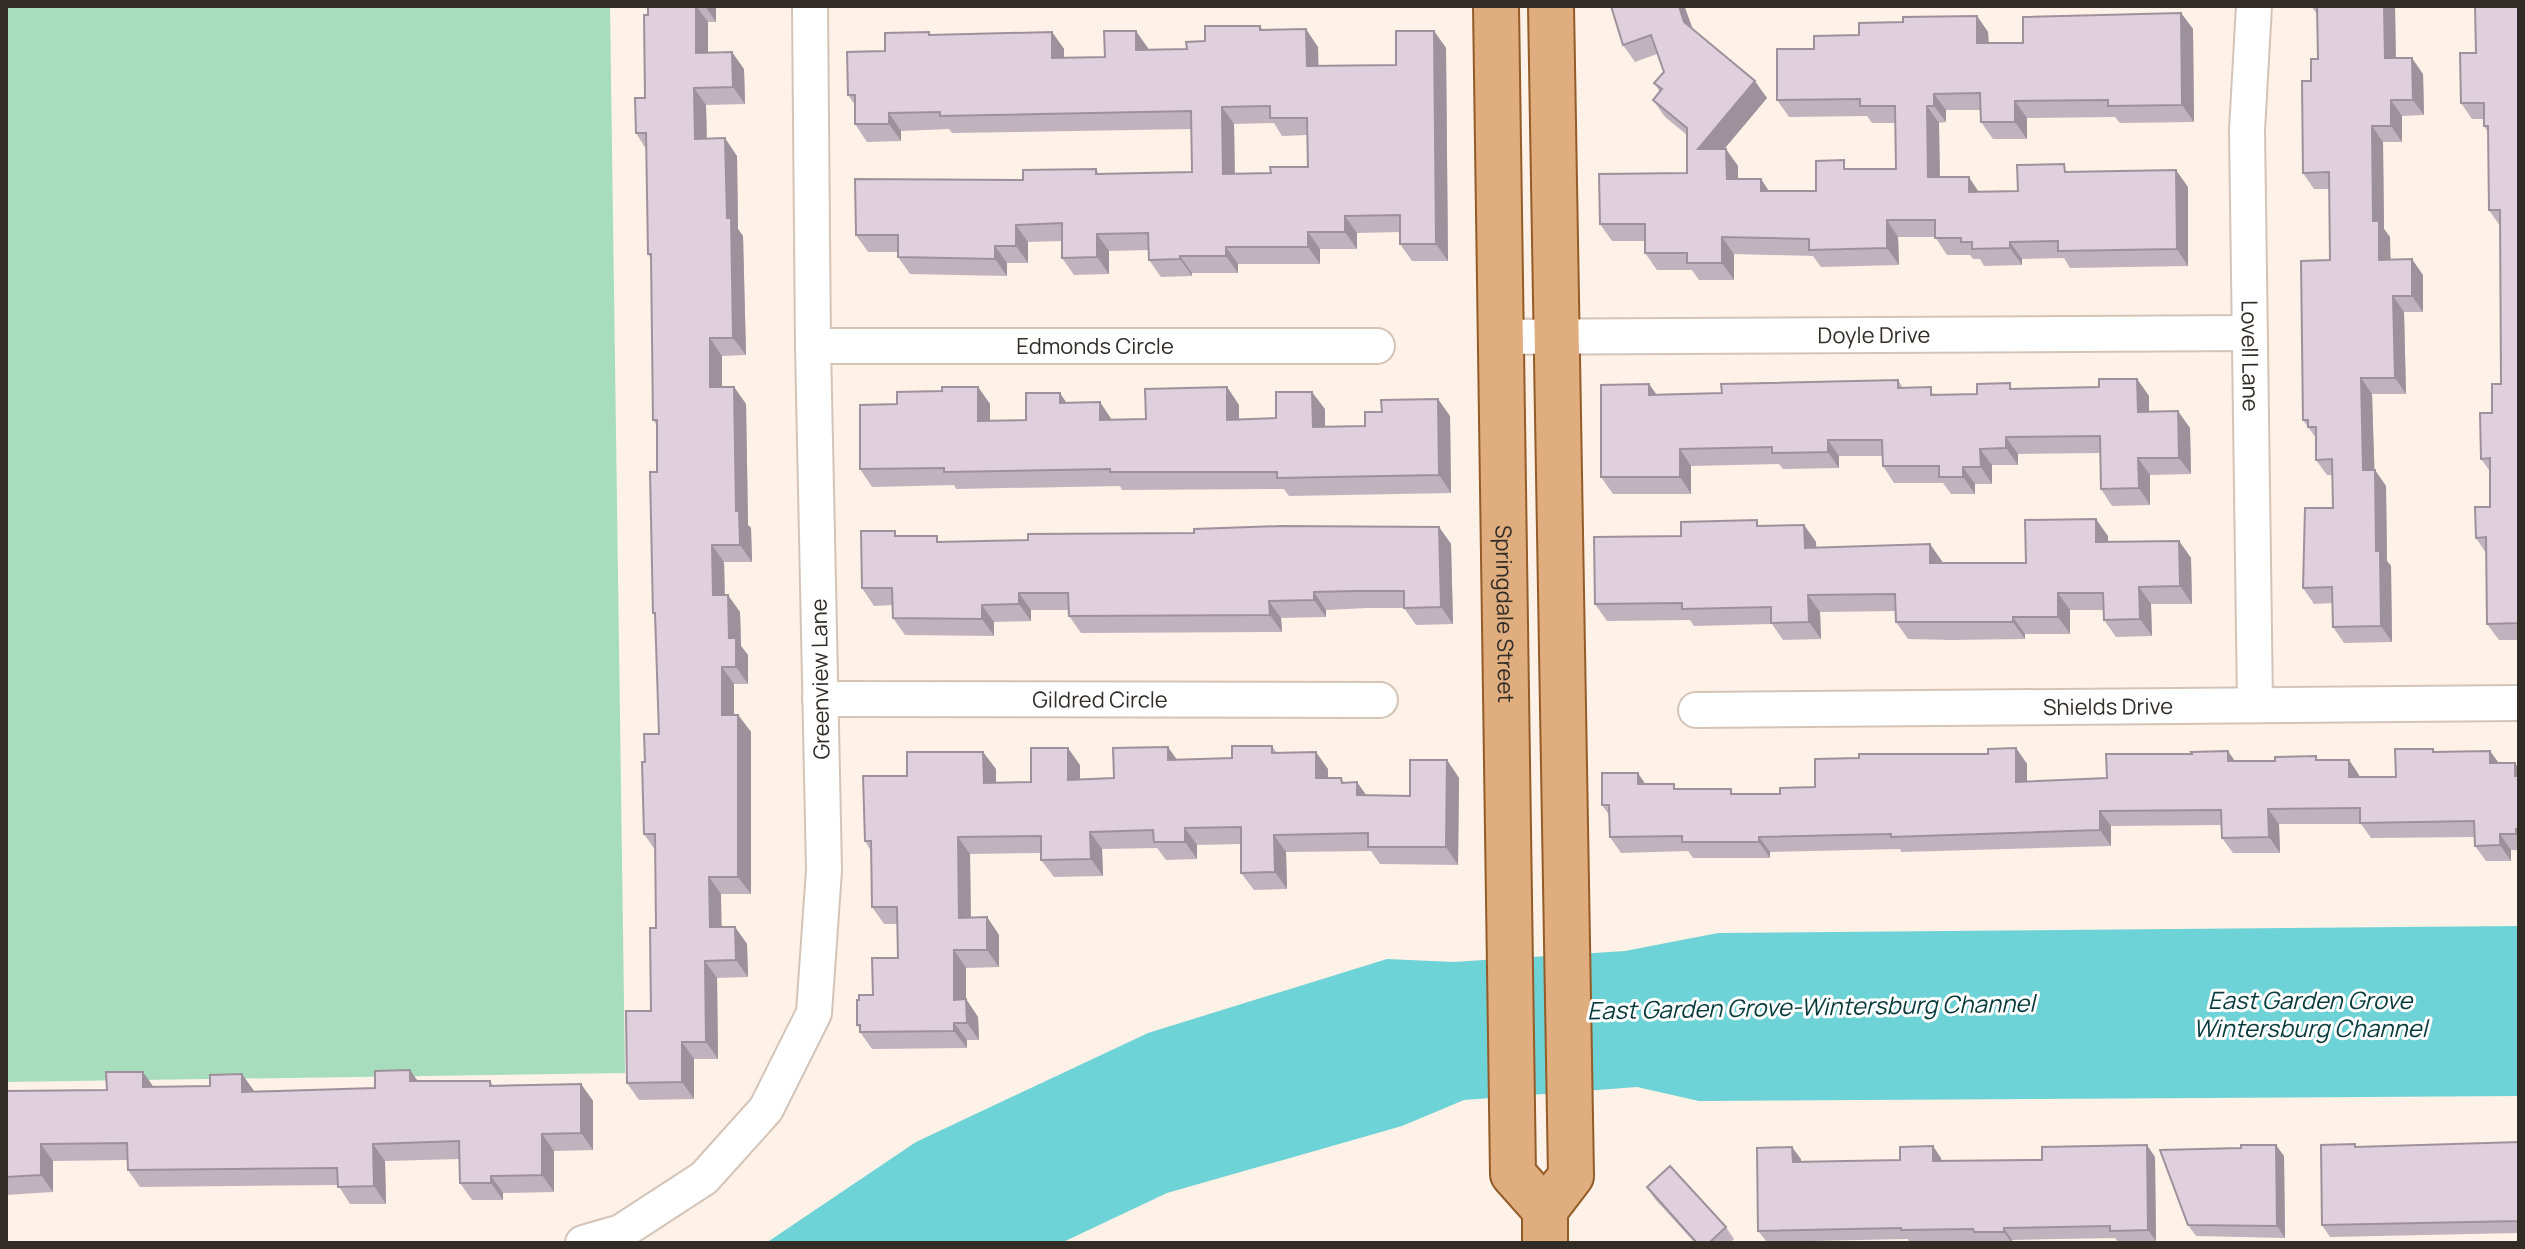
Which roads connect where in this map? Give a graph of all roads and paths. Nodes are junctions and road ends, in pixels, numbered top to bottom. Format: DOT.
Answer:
graph roads {
  1 [pos="810,6"];
  2 [pos="1496,6"];
  3 [pos="1551,6"];
  4 [pos="2254,6"];
  5 [pos="2249,333"];
  6 [pos="1500,337"];
  7 [pos="1558,337"];
  8 [pos="813,346"];
  9 [pos="1377,346"];
  10 [pos="820,699"];
  11 [pos="1380,700"];
  12 [pos="2519,703"];
  13 [pos="2255,704"];
  14 [pos="1696,710"];
  15 [pos="1545,1227"];
  16 [pos="583,1243"];
  1 -- 8 [label="street, Greenview Lane"];
  2 -- 6 [label="main road, Springdale Street"];
  3 -- 7 [label="main road, Springdale Street"];
  4 -- 5 [label="street, Lovell Lane"];
  5 -- 7 [label="street, Doyle Drive"];
  5 -- 13 [label="street, Lovell Lane"];
  6 -- 7 [label="street, Doyle Drive"];
  6 -- 15 [label="main road, Springdale Street"];
  7 -- 15 [label="main road, Springdale Street"];
  8 -- 9 [label="street, Edmonds Circle"];
  8 -- 10 [label="street, Greenview Lane"];
  10 -- 11 [label="street, Gildred Circle"];
  10 -- 16 [label="street, Greenview Lane"];
  12 -- 13 [label="street, Shields Drive"];
  13 -- 14 [label="street, Shields Drive"];
}
